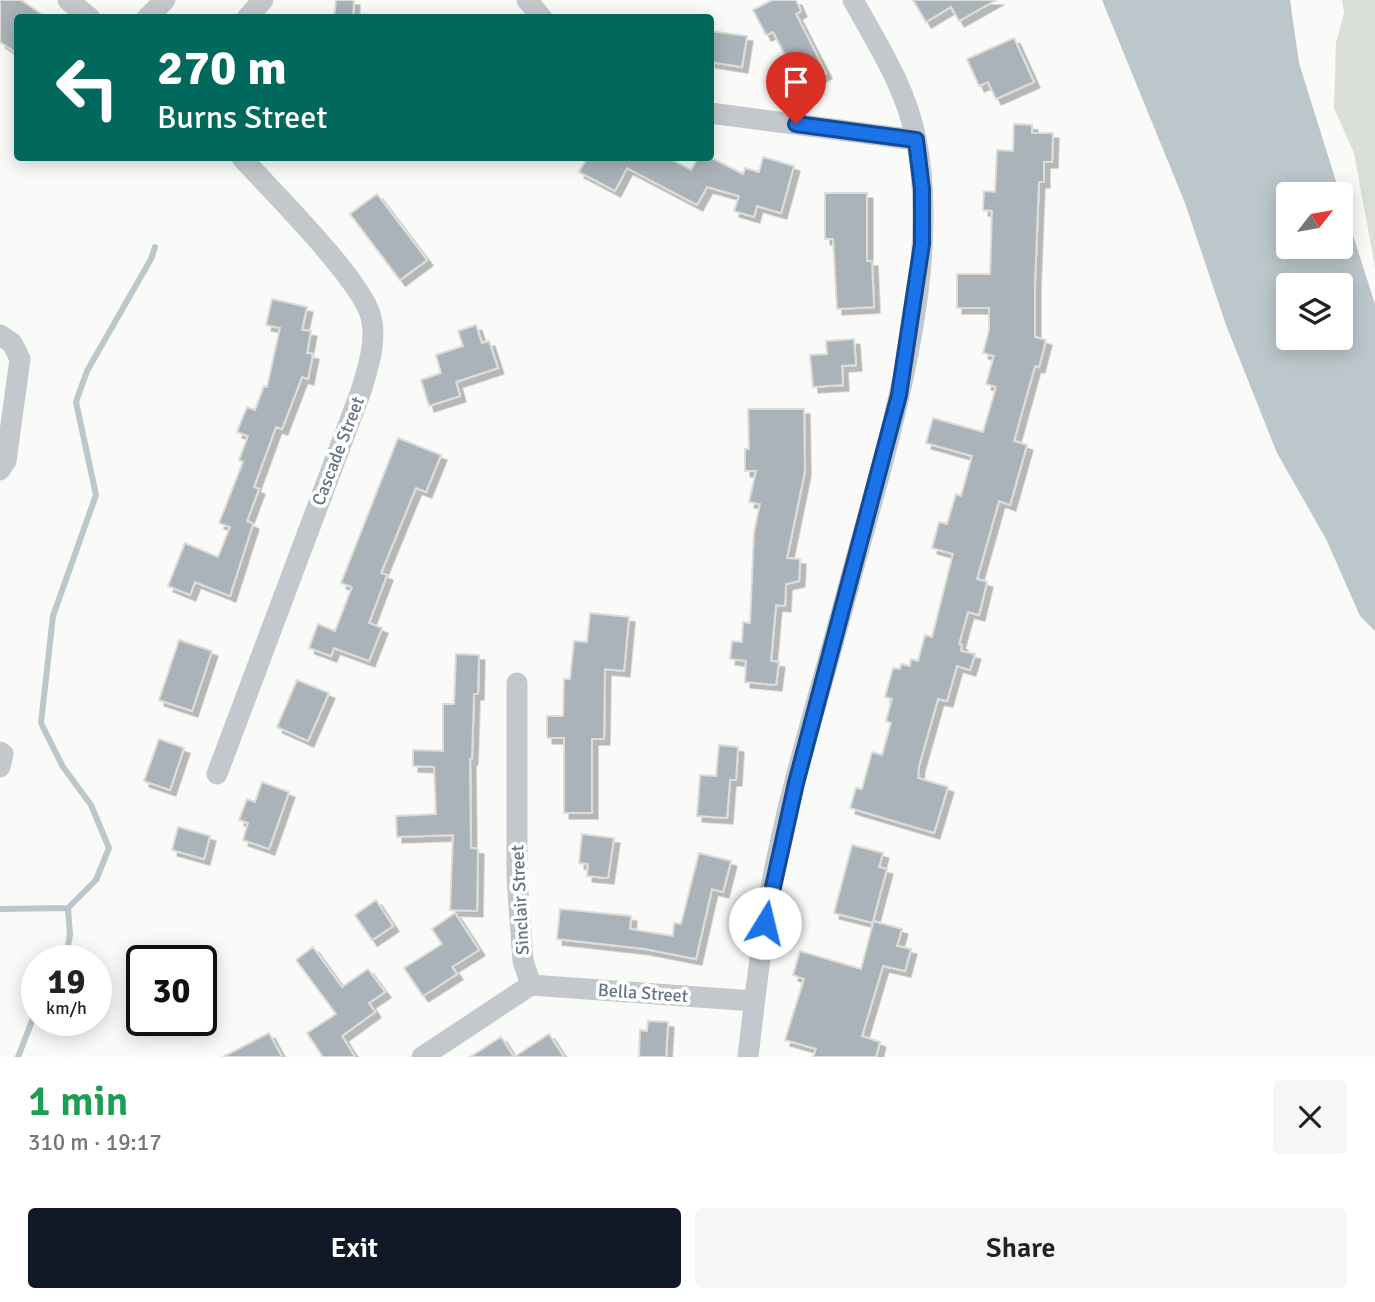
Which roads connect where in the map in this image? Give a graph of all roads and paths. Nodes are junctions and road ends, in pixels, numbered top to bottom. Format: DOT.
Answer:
graph roads {
  1 [pos="68,0"];
  2 [pos="165,0"];
  3 [pos="264,0"];
  4 [pos="527,0"];
  5 [pos="853,0"];
  6 [pos="85,14"];
  7 [pos="151,14"];
  8 [pos="251,14"];
  9 [pos="539,14"];
  10 [pos="714,114"];
  11 [pos="916,140"];
  12 [pos="245,161"];
  13 [pos="0,335"];
  14 [pos="0,470"];
  15 [pos="517,682"];
  16 [pos="0,752"];
  17 [pos="0,766"];
  18 [pos="217,774"];
  19 [pos="531,985"];
  20 [pos="754,1001"];
  21 [pos="422,1057"];
  22 [pos="748,1057"];
  1 -- 6 [label="street"];
  2 -- 7 [label="street"];
  3 -- 8 [label="street"];
  4 -- 9 [label="street"];
  5 -- 11 [label="street"];
  10 -- 11 [label="street"];
  11 -- 20 [label="street"];
  12 -- 18 [label="street, Cascade Street"];
  13 -- 14 [label="street"];
  15 -- 19 [label="street, Sinclair Street"];
  16 -- 17 [label="street"];
  19 -- 20 [label="street, Bella Street"];
  19 -- 21 [label="street"];
  20 -- 22 [label="street"];
}
